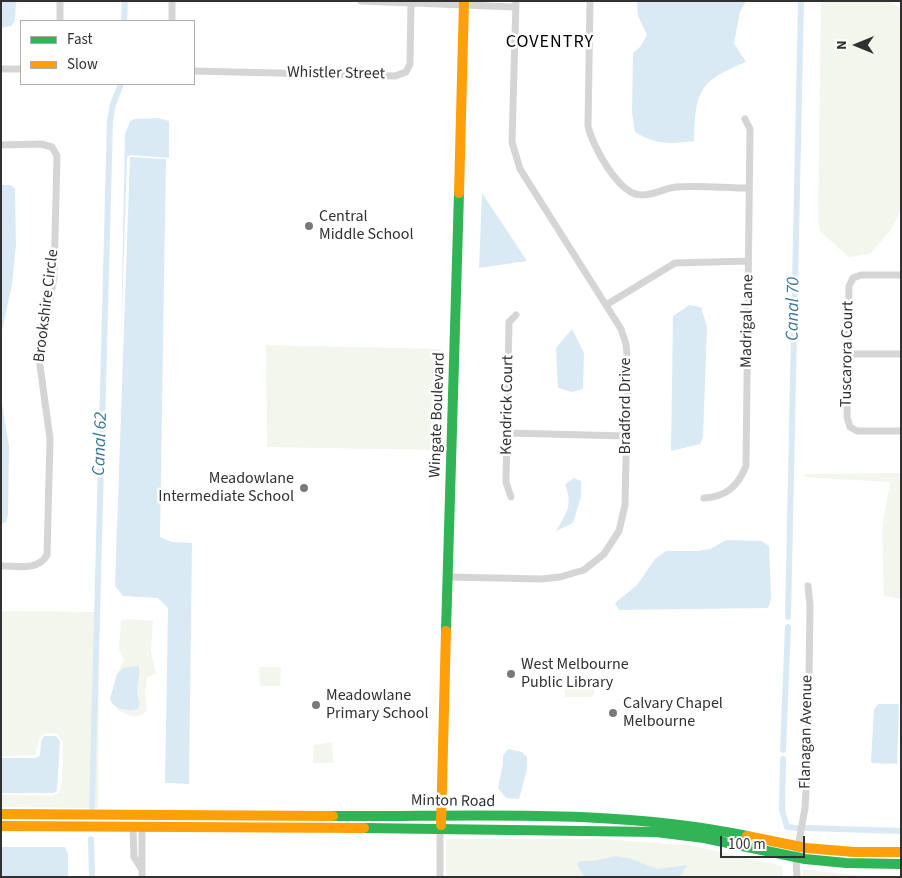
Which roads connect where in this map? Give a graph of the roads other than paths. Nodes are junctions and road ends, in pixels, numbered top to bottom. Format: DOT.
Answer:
graph roads {
  1 [pos="60,1"];
  2 [pos="172,1"];
  3 [pos="361,1"];
  4 [pos="590,1"];
  5 [pos="411,2"];
  6 [pos="464,3"];
  7 [pos="515,4"];
  8 [pos="60,20"];
  9 [pos="172,20"];
  10 [pos="1,69"];
  11 [pos="20,69"];
  12 [pos="195,71"];
  13 [pos="745,119"];
  14 [pos="1,145"];
  15 [pos="749,188"];
  16 [pos="748,261"];
  17 [pos="901,275"];
  18 [pos="606,306"];
  19 [pos="516,315"];
  20 [pos="848,354"];
  21 [pos="901,354"];
  22 [pos="901,432"];
  23 [pos="507,433"];
  24 [pos="627,436"];
  25 [pos="511,498"];
  26 [pos="704,498"];
  27 [pos="1,566"];
  28 [pos="448,577"];
  29 [pos="808,586"];
  30 [pos="1,814"];
  31 [pos="218,817"];
  32 [pos="442,818"];
  33 [pos="608,818"];
  34 [pos="629,819"];
  35 [pos="1,826"];
  36 [pos="137,827"];
  37 [pos="218,828"];
  38 [pos="440,830"];
  39 [pos="618,830"];
  40 [pos="798,846"];
  41 [pos="901,852"];
  42 [pos="796,858"];
  43 [pos="901,864"];
  44 [pos="142,874"];
  45 [pos="440,877"];
  46 [pos="797,877"];
  1 -- 8 [label="street"];
  2 -- 9 [label="street"];
  3 -- 5 [label="street"];
  4 -- 15 [label="street"];
  5 -- 6 [label="street"];
  5 -- 12 [label="street, Whistler Street"];
  6 -- 7 [label="street"];
  6 -- 28 [label="main road, Wingate Boulevard"];
  7 -- 18 [label="street, Bradford Drive"];
  10 -- 11 [label="street"];
  13 -- 15 [label="street, Madrigal Lane"];
  14 -- 27 [label="street, Brookshire Circle"];
  15 -- 16 [label="street, Madrigal Lane"];
  16 -- 18 [label="street"];
  16 -- 26 [label="street, Madrigal Lane"];
  17 -- 20 [label="street, Tuscarora Court"];
  18 -- 24 [label="street, Bradford Drive"];
  19 -- 23 [label="street, Kendrick Court"];
  20 -- 21 [label="street"];
  20 -- 22 [label="street, Tuscarora Court"];
  23 -- 24 [label="street"];
  23 -- 25 [label="street, Kendrick Court"];
  24 -- 28 [label="street, Bradford Drive"];
  28 -- 32 [label="main road, Wingate Boulevard"];
  29 -- 40 [label="street, Flanagan Avenue"];
  30 -- 31 [label="main road, Minton Road"];
  31 -- 32 [label="main road, Minton Road"];
  31 -- 37 [label="street"];
  32 -- 33 [label="main road, Minton Road"];
  32 -- 38 [label="main road, Wingate Boulevard"];
  33 -- 34 [label="main road, Minton Road"];
  33 -- 39 [label="main road"];
  34 -- 39 [label="main road"];
  34 -- 40 [label="main road, Minton Road"];
  35 -- 36 [label="main road, Minton Road"];
  36 -- 37 [label="main road, Minton Road"];
  36 -- 44 [label="street"];
  37 -- 38 [label="main road, Minton Road"];
  38 -- 39 [label="main road, Minton Road"];
  38 -- 45 [label="street"];
  39 -- 42 [label="main road, Minton Road"];
  40 -- 41 [label="main road, Minton Road"];
  40 -- 42 [label="street, Flanagan Avenue"];
  42 -- 43 [label="main road, Minton Road"];
  42 -- 46 [label="street, Flanagan Avenue"];
}
